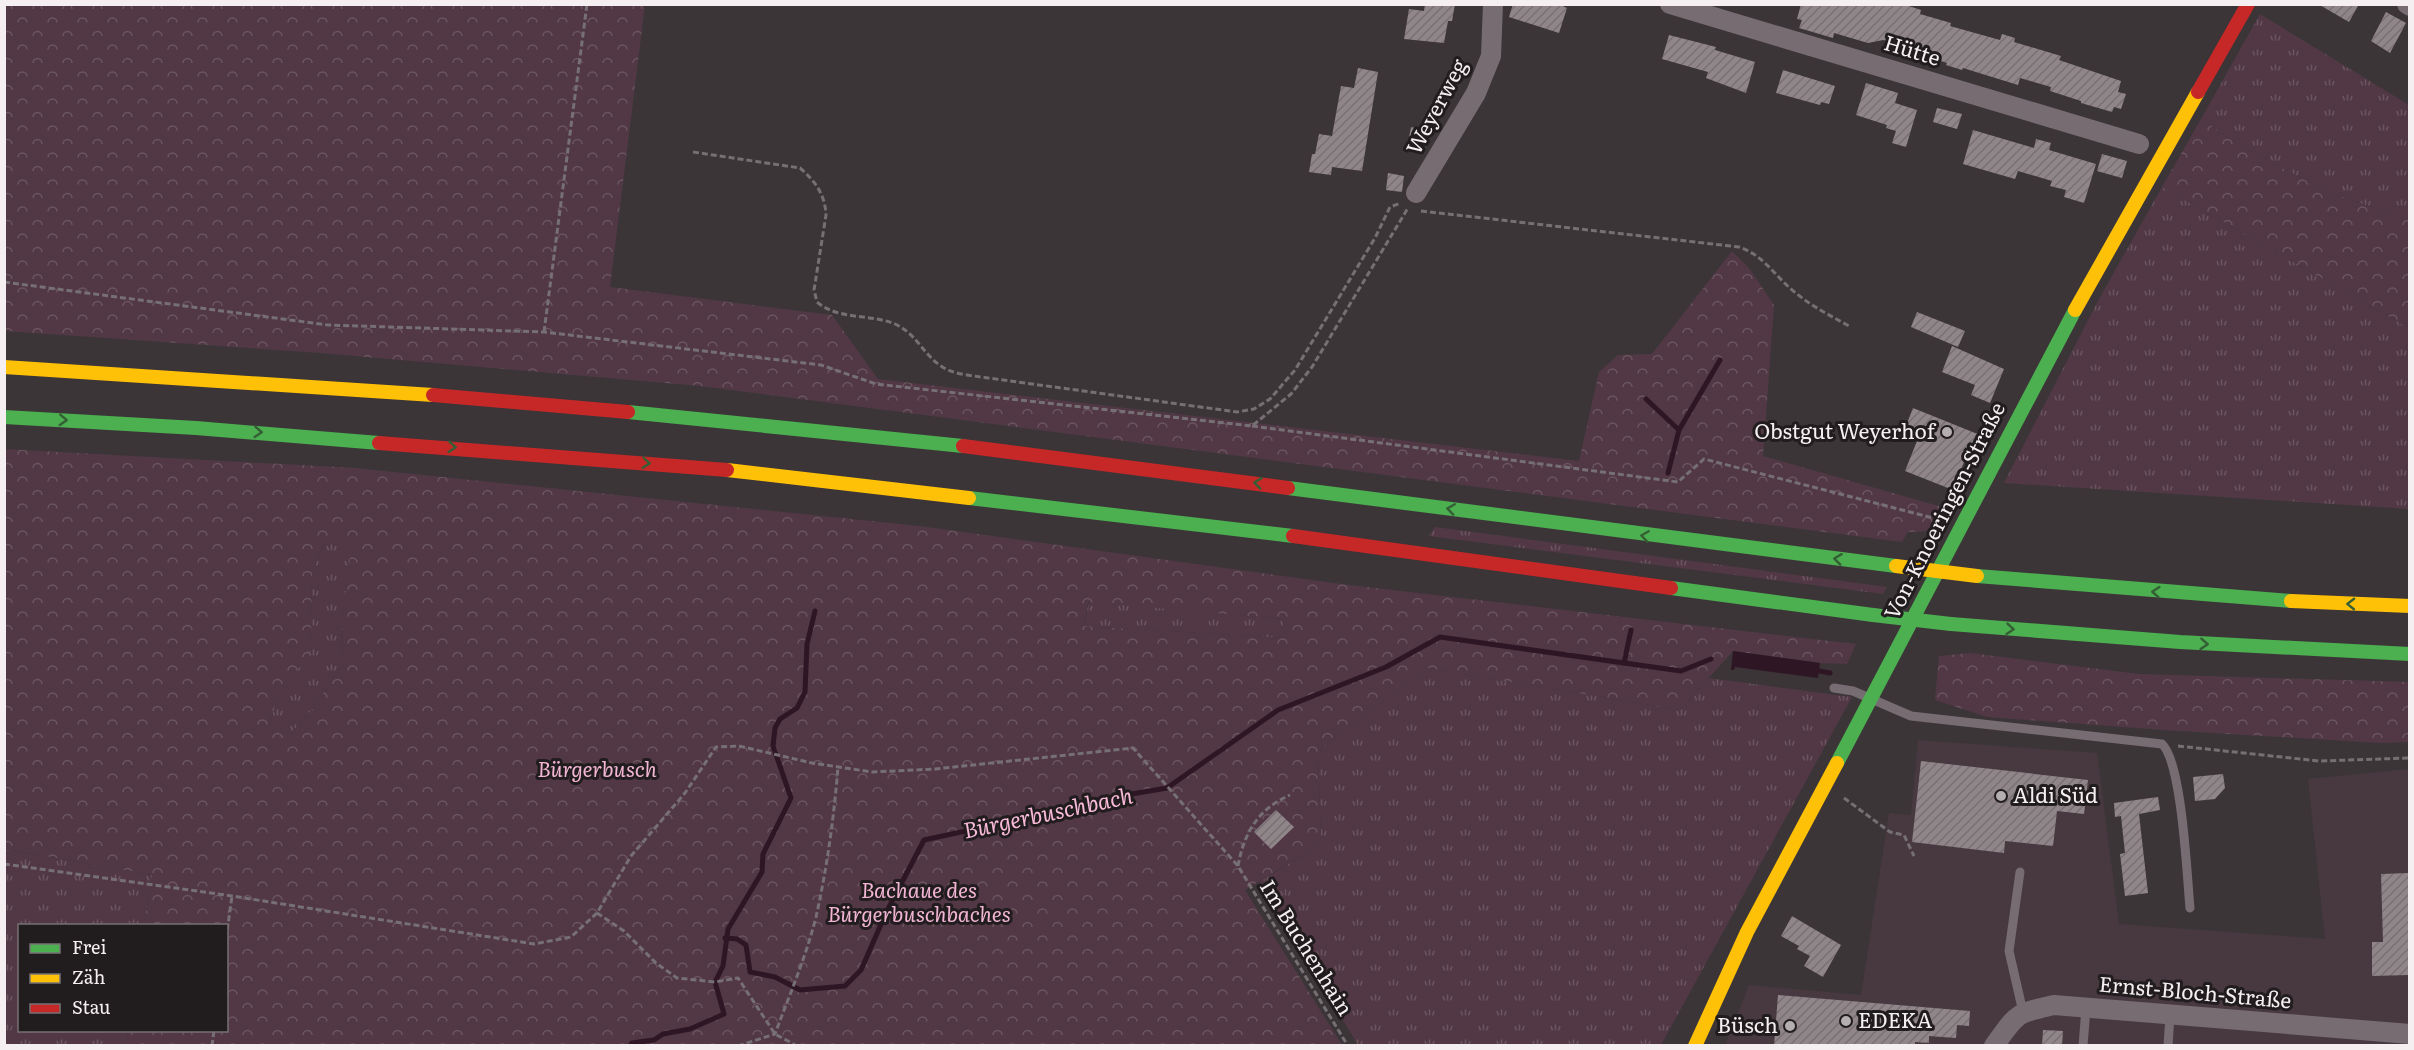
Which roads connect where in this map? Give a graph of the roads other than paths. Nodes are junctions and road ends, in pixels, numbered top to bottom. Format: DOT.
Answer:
graph roads {
  1 [pos="1493,4"];
  2 [pos="1670,4"];
  3 [pos="2248,4"];
  4 [pos="2139,144"];
  5 [pos="1413,200"];
  6 [pos="4,367"];
  7 [pos="4,417"];
  8 [pos="2409,606"];
  9 [pos="2409,654"];
  10 [pos="1834,688"];
  11 [pos="1872,699"];
  12 [pos="2020,872"];
  13 [pos="2190,908"];
  14 [pos="2086,1008"];
  15 [pos="2023,1012"];
  16 [pos="2170,1016"];
  17 [pos="2409,1034"];
  18 [pos="1695,1046"];
  19 [pos="1994,1046"];
  20 [pos="2083,1046"];
  21 [pos="2168,1046"];
  1 -- 5 [label="street, Weyerweg"];
  2 -- 4 [label="street, Hütte"];
  3 -- 11 [label="main road, Von-Knoeringen-Straße"];
  8 -- 6 [label="main road, one-way, bridge"];
  7 -- 9 [label="main road, one-way, bridge"];
  10 -- 11 [label="lane"];
  11 -- 13 [label="lane"];
  11 -- 18 [label="main road, Von-Knoeringen-Straße"];
  12 -- 15 [label="lane"];
  14 -- 15 [label="street, Ernst-Bloch-Straße"];
  14 -- 16 [label="street, Ernst-Bloch-Straße"];
  14 -- 20 [label="lane"];
  15 -- 19 [label="street"];
  16 -- 17 [label="street, Ernst-Bloch-Straße"];
  16 -- 21 [label="lane"];
}
